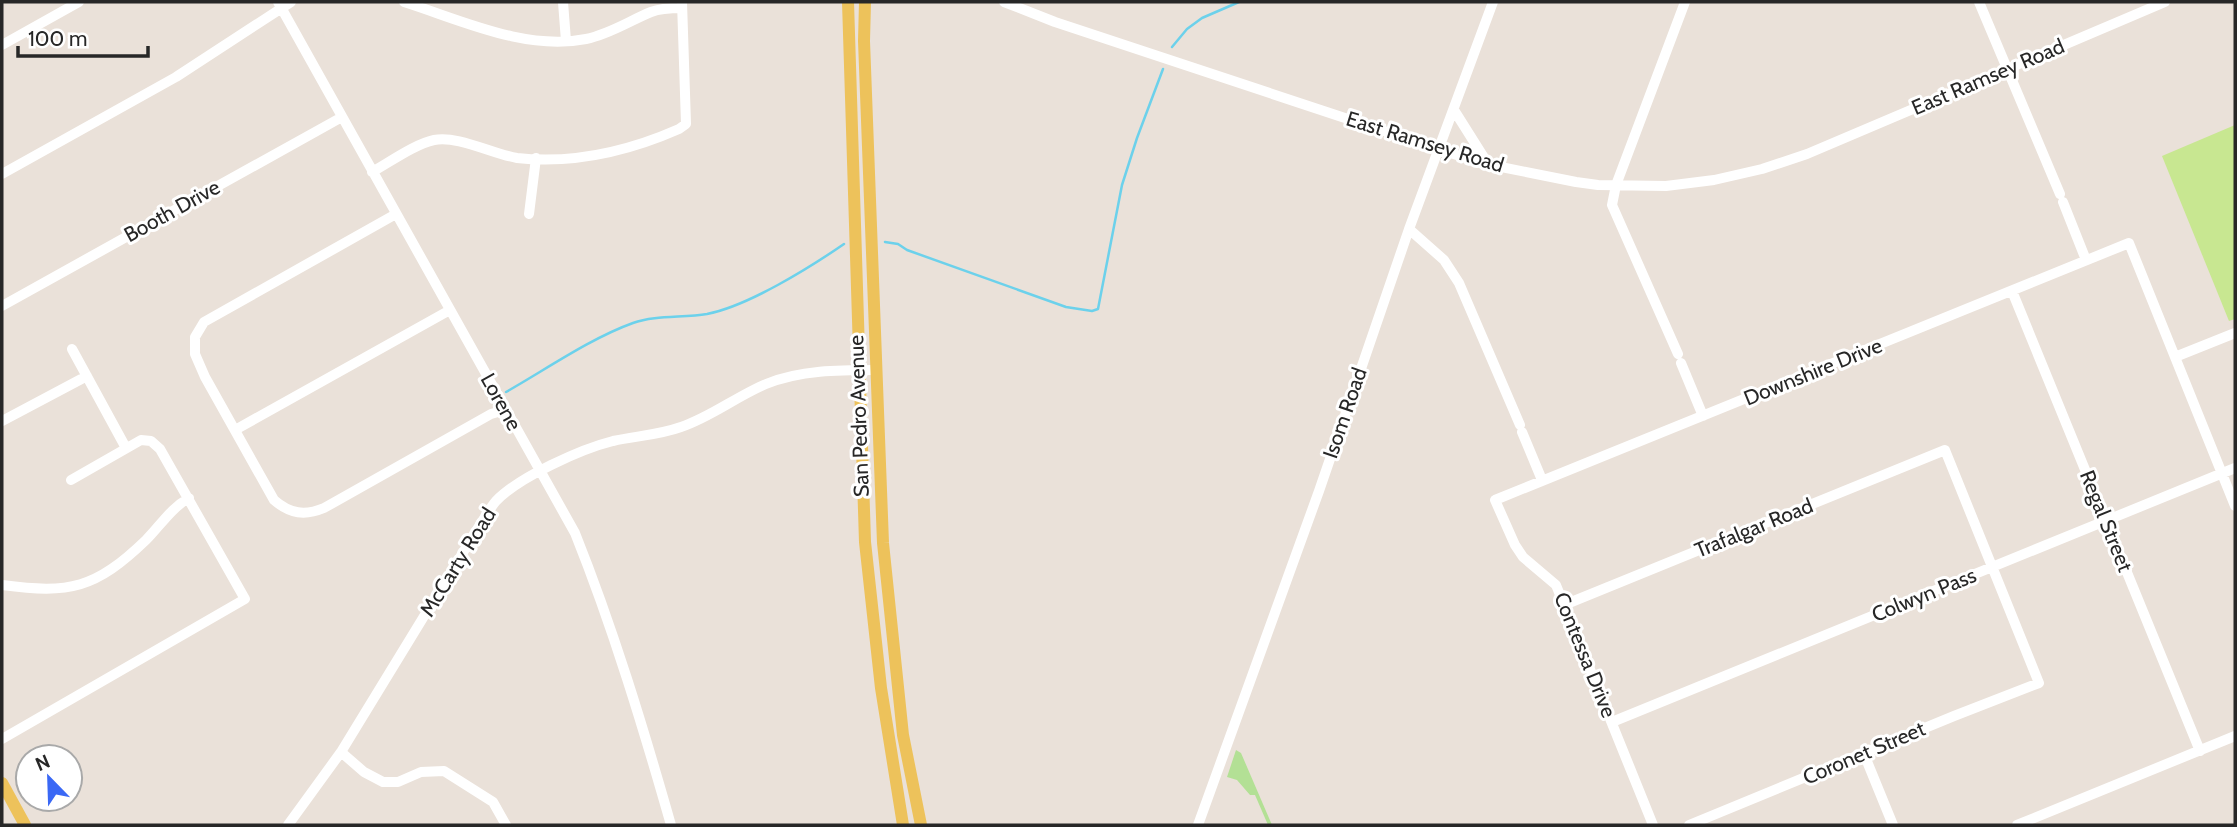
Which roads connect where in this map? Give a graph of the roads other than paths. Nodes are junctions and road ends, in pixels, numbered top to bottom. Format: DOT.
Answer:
graph roads {
  1 [pos="79,2"];
  2 [pos="292,2"];
  3 [pos="404,2"];
  4 [pos="563,2"];
  5 [pos="848,2"];
  6 [pos="865,2"];
  7 [pos="1004,2"];
  8 [pos="1493,2"];
  9 [pos="1685,2"];
  10 [pos="1979,2"];
  11 [pos="2165,2"];
  12 [pos="280,5"];
  13 [pos="682,5"];
  14 [pos="566,41"];
  15 [pos="2,45"];
  16 [pos="2008,69"];
  17 [pos="1454,110"];
  18 [pos="342,117"];
  19 [pos="1439,149"];
  20 [pos="853,152"];
  21 [pos="868,152"];
  22 [pos="536,158"];
  23 [pos="1488,164"];
  24 [pos="372,172"];
  25 [pos="2,174"];
  26 [pos="1616,185"];
  27 [pos="396,214"];
  28 [pos="529,214"];
  29 [pos="1409,229"];
  30 [pos="2086,260"];
  31 [pos="2012,291"];
  32 [pos="2,306"];
  33 [pos="450,310"];
  34 [pos="2235,333"];
  35 [pos="72,349"];
  36 [pos="2175,358"];
  37 [pos="860,370"];
  38 [pos="876,370"];
  39 [pos="87,376"];
  40 [pos="505,410"];
  41 [pos="1703,416"];
  42 [pos="2,421"];
  43 [pos="235,430"];
  44 [pos="126,449"];
  45 [pos="2235,468"];
  46 [pos="540,472"];
  47 [pos="2222,474"];
  48 [pos="71,480"];
  49 [pos="1542,481"];
  50 [pos="189,498"];
  51 [pos="1495,499"];
  52 [pos="2235,506"];
  53 [pos="2107,522"];
  54 [pos="1992,567"];
  55 [pos="2,585"];
  56 [pos="1564,605"];
  57 [pos="1612,722"];
  58 [pos="2235,736"];
  59 [pos="2,738"];
  60 [pos="2200,751"];
  61 [pos="341,752"];
  62 [pos="1864,754"];
  63 [pos="2,783"];
  64 [pos="25,825"];
  65 [pos="288,825"];
  66 [pos="506,825"];
  67 [pos="671,825"];
  68 [pos="903,825"];
  69 [pos="921,825"];
  70 [pos="1198,825"];
  71 [pos="1653,825"];
  72 [pos="1689,825"];
  73 [pos="1893,825"];
  74 [pos="2017,825"];
  1 -- 15 [label="street"];
  2 -- 12 [label="street"];
  3 -- 14 [label="street"];
  4 -- 14 [label="street"];
  5 -- 20 [label="main road, San Pedro Avenue"];
  6 -- 21 [label="main road, San Pedro Avenue"];
  7 -- 19 [label="street, East Ramsey Road"];
  8 -- 17 [label="street, Isom Road"];
  9 -- 26 [label="street"];
  10 -- 16 [label="street"];
  11 -- 16 [label="street, East Ramsey Road"];
  12 -- 18 [label="street, Lorene"];
  12 -- 25 [label="street"];
  13 -- 14 [label="street"];
  13 -- 22 [label="street"];
  16 -- 26 [label="street, East Ramsey Road"];
  16 -- 30 [label="street"];
  17 -- 19 [label="street, Isom Road"];
  17 -- 23 [label="street"];
  18 -- 24 [label="street, Lorene"];
  18 -- 32 [label="street, Booth Drive"];
  19 -- 23 [label="street, East Ramsey Road"];
  19 -- 29 [label="street, Isom Road"];
  20 -- 21 [label="main road"];
  20 -- 37 [label="main road, San Pedro Avenue"];
  21 -- 38 [label="main road, San Pedro Avenue"];
  22 -- 24 [label="street"];
  22 -- 28 [label="street"];
  23 -- 26 [label="street, East Ramsey Road"];
  24 -- 27 [label="street, Lorene"];
  26 -- 41 [label="street"];
  27 -- 33 [label="street, Lorene"];
  27 -- 43 [label="street"];
  29 -- 49 [label="street"];
  29 -- 70 [label="street, Isom Road"];
  30 -- 31 [label="street, Downshire Drive"];
  30 -- 36 [label="street, Downshire Drive"];
  31 -- 41 [label="street, Downshire Drive"];
  31 -- 53 [label="street, Regal Street"];
  33 -- 40 [label="street, Lorene"];
  33 -- 43 [label="street"];
  34 -- 36 [label="street"];
  35 -- 39 [label="street"];
  36 -- 47 [label="street"];
  37 -- 38 [label="street, McCarty Road"];
  37 -- 46 [label="street, McCarty Road"];
  37 -- 68 [label="main road, San Pedro Avenue"];
  38 -- 69 [label="main road, San Pedro Avenue"];
  39 -- 42 [label="street"];
  39 -- 44 [label="street"];
  40 -- 43 [label="street"];
  40 -- 46 [label="street, Lorene"];
  41 -- 49 [label="street, Downshire Drive"];
  44 -- 48 [label="street"];
  44 -- 50 [label="street"];
  45 -- 47 [label="street, Colwyn Pass"];
  46 -- 61 [label="street, McCarty Road"];
  46 -- 67 [label="street, Lorene"];
  47 -- 52 [label="street"];
  47 -- 53 [label="street, Colwyn Pass"];
  49 -- 51 [label="street, Downshire Drive"];
  50 -- 55 [label="street"];
  50 -- 59 [label="street"];
  51 -- 56 [label="street, Contessa Drive"];
  53 -- 54 [label="street, Colwyn Pass"];
  53 -- 60 [label="street, Regal Street"];
  54 -- 56 [label="street, Trafalgar Road"];
  54 -- 57 [label="street, Colwyn Pass"];
  54 -- 62 [label="street, Coronet Street"];
  56 -- 57 [label="street, Contessa Drive"];
  57 -- 71 [label="street, Contessa Drive"];
  58 -- 60 [label="street"];
  60 -- 74 [label="street"];
  61 -- 65 [label="street, McCarty Road"];
  61 -- 66 [label="street"];
  62 -- 72 [label="street, Coronet Street"];
  62 -- 73 [label="street"];
  63 -- 64 [label="main road"];
}
